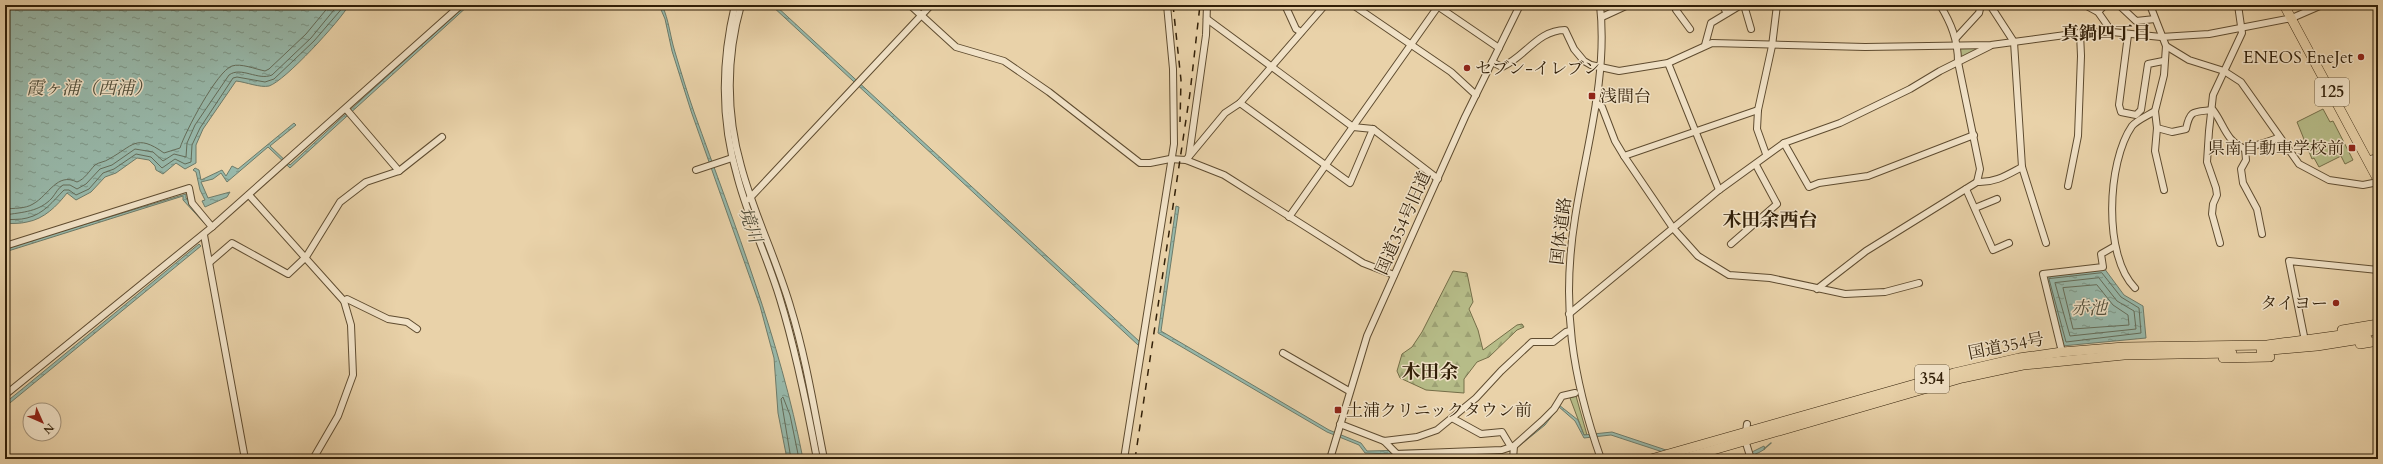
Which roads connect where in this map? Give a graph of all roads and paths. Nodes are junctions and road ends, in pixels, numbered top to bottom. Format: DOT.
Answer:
graph roads {
  1 [pos="461,5"];
  2 [pos="735,5"];
  3 [pos="741,5"];
  4 [pos="910,5"];
  5 [pos="931,5"];
  6 [pos="1166,5"];
  7 [pos="1208,5"];
  8 [pos="1285,5"];
  9 [pos="1325,5"];
  10 [pos="1353,5"];
  11 [pos="1438,5"];
  12 [pos="1520,5"];
  13 [pos="1600,5"];
  14 [pos="1628,5"];
  15 [pos="1722,5"];
  16 [pos="1742,5"];
  17 [pos="1777,5"];
  18 [pos="1940,5"];
  19 [pos="1981,5"];
  20 [pos="1990,5"];
  21 [pos="2085,5"];
  22 [pos="2105,5"];
  23 [pos="2119,5"];
  24 [pos="2150,5"];
  25 [pos="2238,5"];
  26 [pos="2284,5"];
  27 [pos="2322,5"];
  28 [pos="1680,6"];
  29 [pos="2098,12"];
  30 [pos="1727,13"];
  31 [pos="921,16"];
  32 [pos="1602,17"];
  33 [pos="2292,18"];
  34 [pos="1207,19"];
  35 [pos="2155,19"];
  36 [pos="1690,28"];
  37 [pos="2242,28"];
  38 [pos="1751,29"];
  39 [pos="1301,32"];
  40 [pos="2112,32"];
  41 [pos="2080,33"];
  42 [pos="2128,35"];
  43 [pos="2161,36"];
  44 [pos="1956,38"];
  45 [pos="2014,42"];
  46 [pos="1410,44"];
  47 [pos="1705,45"];
  48 [pos="1958,45"];
  49 [pos="1772,46"];
  50 [pos="1991,46"];
  51 [pos="2166,46"];
  52 [pos="1499,48"];
  53 [pos="2163,61"];
  54 [pos="1492,62"];
  55 [pos="1958,62"];
  56 [pos="1668,63"];
  57 [pos="1272,66"];
  58 [pos="1601,68"];
  59 [pos="2224,71"];
  60 [pos="1476,95"];
  61 [pos="1240,102"];
  62 [pos="1596,103"];
  63 [pos="346,109"];
  64 [pos="1758,110"];
  65 [pos="2213,110"];
  66 [pos="2154,111"];
  67 [pos="1353,127"];
  68 [pos="2157,128"];
  69 [pos="1373,129"];
  70 [pos="1696,131"];
  71 [pos="1974,135"];
  72 [pos="2279,136"];
  73 [pos="442,137"];
  74 [pos="1784,143"];
  75 [pos="2245,150"];
  76 [pos="1766,154"];
  77 [pos="1624,156"];
  78 [pos="2378,156"];
  79 [pos="732,158"];
  80 [pos="1187,158"];
  81 [pos="1170,159"];
  82 [pos="2367,160"];
  83 [pos="1326,165"];
  84 [pos="1756,165"];
  85 [pos="2022,167"];
  86 [pos="697,170"];
  87 [pos="399,171"];
  88 [pos="1438,179"];
  89 [pos="2378,181"];
  90 [pos="1978,182"];
  91 [pos="2068,186"];
  92 [pos="1966,189"];
  93 [pos="1719,190"];
  94 [pos="2164,190"];
  95 [pos="249,195"];
  96 [pos="751,197"];
  97 [pos="1997,199"];
  98 [pos="746,203"];
  99 [pos="1975,208"];
  100 [pos="1289,217"];
  101 [pos="212,227"];
  102 [pos="1673,228"];
  103 [pos="2262,234"];
  104 [pos="204,235"];
  105 [pos="2009,243"];
  106 [pos="2046,243"];
  107 [pos="2220,243"];
  108 [pos="1731,244"];
  109 [pos="5,246"];
  110 [pos="2115,246"];
  111 [pos="306,257"];
  112 [pos="210,262"];
  113 [pos="2378,270"];
  114 [pos="1394,275"];
  115 [pos="1919,283"];
  116 [pos="2135,288"];
  117 [pos="1817,289"];
  118 [pos="344,301"];
  119 [pos="1569,314"];
  120 [pos="2378,324"];
  121 [pos="417,329"];
  122 [pos="2378,330"];
  123 [pos="1570,331"];
  124 [pos="2304,336"];
  125 [pos="2360,336"];
  126 [pos="2378,336"];
  127 [pos="2378,341"];
  128 [pos="2124,351"];
  129 [pos="2062,352"];
  130 [pos="1283,353"];
  131 [pos="1349,391"];
  132 [pos="1575,393"];
  133 [pos="5,395"];
  134 [pos="1452,418"];
  135 [pos="1340,424"];
  136 [pos="1746,432"];
  137 [pos="1384,441"];
  138 [pos="1513,447"];
  139 [pos="1397,457"];
  140 [pos="245,459"];
  141 [pos="313,459"];
  142 [pos="817,459"];
  143 [pos="824,459"];
  144 [pos="1124,459"];
  145 [pos="1330,459"];
  146 [pos="1513,459"];
  147 [pos="1601,459"];
  148 [pos="1651,459"];
  149 [pos="1682,459"];
  150 [pos="1751,459"];
  1 -- 63 [label="street"];
  2 -- 79 [label="street"];
  3 -- 96 [label="street"];
  4 -- 31 [label="street"];
  5 -- 31 [label="street"];
  6 -- 81 [label="street"];
  7 -- 34 [label="street"];
  8 -- 39 [label="street"];
  9 -- 39 [label="street"];
  10 -- 46 [label="street"];
  11 -- 46 [label="street"];
  11 -- 52 [label="street"];
  12 -- 52 [label="street, 国道354号旧道"];
  13 -- 32 [label="street, 国体道路"];
  14 -- 32 [label="street"];
  15 -- 30 [label="street"];
  16 -- 30 [label="street"];
  16 -- 38 [label="street"];
  17 -- 49 [label="street"];
  18 -- 44 [label="street"];
  19 -- 44 [label="street"];
  20 -- 45 [label="street"];
  21 -- 29 [label="street"];
  22 -- 29 [label="street"];
  23 -- 35 [label="street"];
  24 -- 35 [label="street"];
  25 -- 37 [label="street"];
  26 -- 33 [label="highway, 125"];
  27 -- 33 [label="street"];
  28 -- 36 [label="street"];
  29 -- 40 [label="street"];
  30 -- 47 [label="street"];
  31 -- 81 [label="street"];
  31 -- 96 [label="street"];
  32 -- 58 [label="street, 国体道路"];
  33 -- 37 [label="street"];
  33 -- 82 [label="highway, 125"];
  34 -- 57 [label="street"];
  34 -- 80 [label="street"];
  35 -- 43 [label="street"];
  37 -- 43 [label="street"];
  37 -- 59 [label="street"];
  39 -- 57 [label="street"];
  40 -- 41 [label="street"];
  40 -- 42 [label="street"];
  41 -- 45 [label="street"];
  41 -- 91 [label="street"];
  42 -- 43 [label="street"];
  42 -- 53 [label="street"];
  43 -- 51 [label="street"];
  44 -- 48 [label="street"];
  45 -- 50 [label="street"];
  45 -- 85 [label="street"];
  46 -- 60 [label="street"];
  46 -- 67 [label="street"];
  47 -- 49 [label="street"];
  47 -- 56 [label="street"];
  48 -- 49 [label="street"];
  48 -- 50 [label="street"];
  48 -- 55 [label="street"];
  49 -- 64 [label="street"];
  50 -- 55 [label="street"];
  51 -- 53 [label="street"];
  51 -- 59 [label="street"];
  52 -- 54 [label="street, 国道354号旧道"];
  53 -- 66 [label="street"];
  54 -- 58 [label="street"];
  54 -- 60 [label="street, 国道354号旧道"];
  55 -- 71 [label="street"];
  55 -- 74 [label="street"];
  56 -- 58 [label="street"];
  56 -- 70 [label="street"];
  57 -- 61 [label="street"];
  57 -- 67 [label="street"];
  58 -- 62 [label="street, 国体道路"];
  59 -- 65 [label="street"];
  59 -- 72 [label="street"];
  60 -- 88 [label="street, 国道354号旧道"];
  61 -- 80 [label="street"];
  61 -- 83 [label="street"];
  62 -- 77 [label="street"];
  62 -- 119 [label="street, 国体道路"];
  63 -- 87 [label="street"];
  63 -- 95 [label="street"];
  64 -- 70 [label="street"];
  64 -- 76 [label="street"];
  65 -- 68 [label="street"];
  65 -- 75 [label="street"];
  65 -- 107 [label="street"];
  66 -- 68 [label="street"];
  66 -- 110 [label="street"];
  67 -- 69 [label="street"];
  67 -- 83 [label="street"];
  68 -- 94 [label="street"];
  69 -- 83 [label="street"];
  69 -- 88 [label="street"];
  70 -- 77 [label="street"];
  70 -- 93 [label="street"];
  71 -- 74 [label="street"];
  71 -- 90 [label="street"];
  72 -- 75 [label="street"];
  72 -- 89 [label="street"];
  73 -- 87 [label="street"];
  74 -- 76 [label="street"];
  75 -- 103 [label="street"];
  76 -- 84 [label="street"];
  77 -- 102 [label="street"];
  78 -- 82 [label="street"];
  79 -- 86 [label="street"];
  79 -- 98 [label="street"];
  80 -- 81 [label="street"];
  80 -- 100 [label="street"];
  81 -- 144 [label="street"];
  82 -- 89 [label="highway, 125"];
  83 -- 100 [label="street"];
  84 -- 93 [label="street"];
  84 -- 108 [label="street"];
  85 -- 90 [label="street"];
  85 -- 106 [label="street"];
  87 -- 111 [label="street"];
  88 -- 114 [label="street, 国道354号旧道"];
  90 -- 92 [label="street"];
  92 -- 99 [label="street"];
  92 -- 117 [label="street"];
  93 -- 102 [label="street"];
  95 -- 101 [label="street"];
  95 -- 111 [label="street"];
  96 -- 98 [label="street"];
  96 -- 143 [label="street"];
  97 -- 99 [label="street"];
  98 -- 142 [label="street"];
  99 -- 105 [label="street"];
  100 -- 114 [label="street"];
  101 -- 104 [label="street"];
  101 -- 109 [label="street"];
  102 -- 117 [label="street"];
  102 -- 119 [label="street"];
  104 -- 112 [label="street"];
  104 -- 133 [label="street"];
  110 -- 116 [label="street"];
  110 -- 129 [label="street"];
  111 -- 112 [label="street"];
  111 -- 118 [label="street"];
  112 -- 140 [label="street"];
  113 -- 124 [label="street"];
  114 -- 131 [label="street, 国道354号旧道"];
  115 -- 117 [label="street"];
  118 -- 121 [label="street"];
  118 -- 141 [label="street"];
  119 -- 123 [label="street, 国体道路"];
  120 -- 124 [label="highway"];
  122 -- 125 [label="highway, 国道354号 / 354"];
  123 -- 134 [label="street"];
  123 -- 147 [label="street, 国体道路"];
  124 -- 128 [label="highway"];
  125 -- 126 [label="highway, 国道354号 / 354"];
  125 -- 128 [label="highway, 国道354号 / 354"];
  127 -- 128 [label="highway"];
  128 -- 129 [label="highway, 国道354号 / 354"];
  128 -- 136 [label="highway, 国道354号 / 354"];
  129 -- 136 [label="highway, 国道354号 / 354"];
  130 -- 131 [label="street"];
  131 -- 135 [label="street, 国道354号旧道"];
  132 -- 138 [label="street"];
  134 -- 137 [label="street"];
  134 -- 138 [label="street"];
  135 -- 137 [label="street"];
  135 -- 145 [label="street, 国道354号旧道"];
  136 -- 148 [label="highway, 国道354号 / 354"];
  136 -- 149 [label="highway, 国道354号 / 354"];
  136 -- 150 [label="street"];
  137 -- 139 [label="street"];
  138 -- 139 [label="street"];
  138 -- 146 [label="street"];
}
